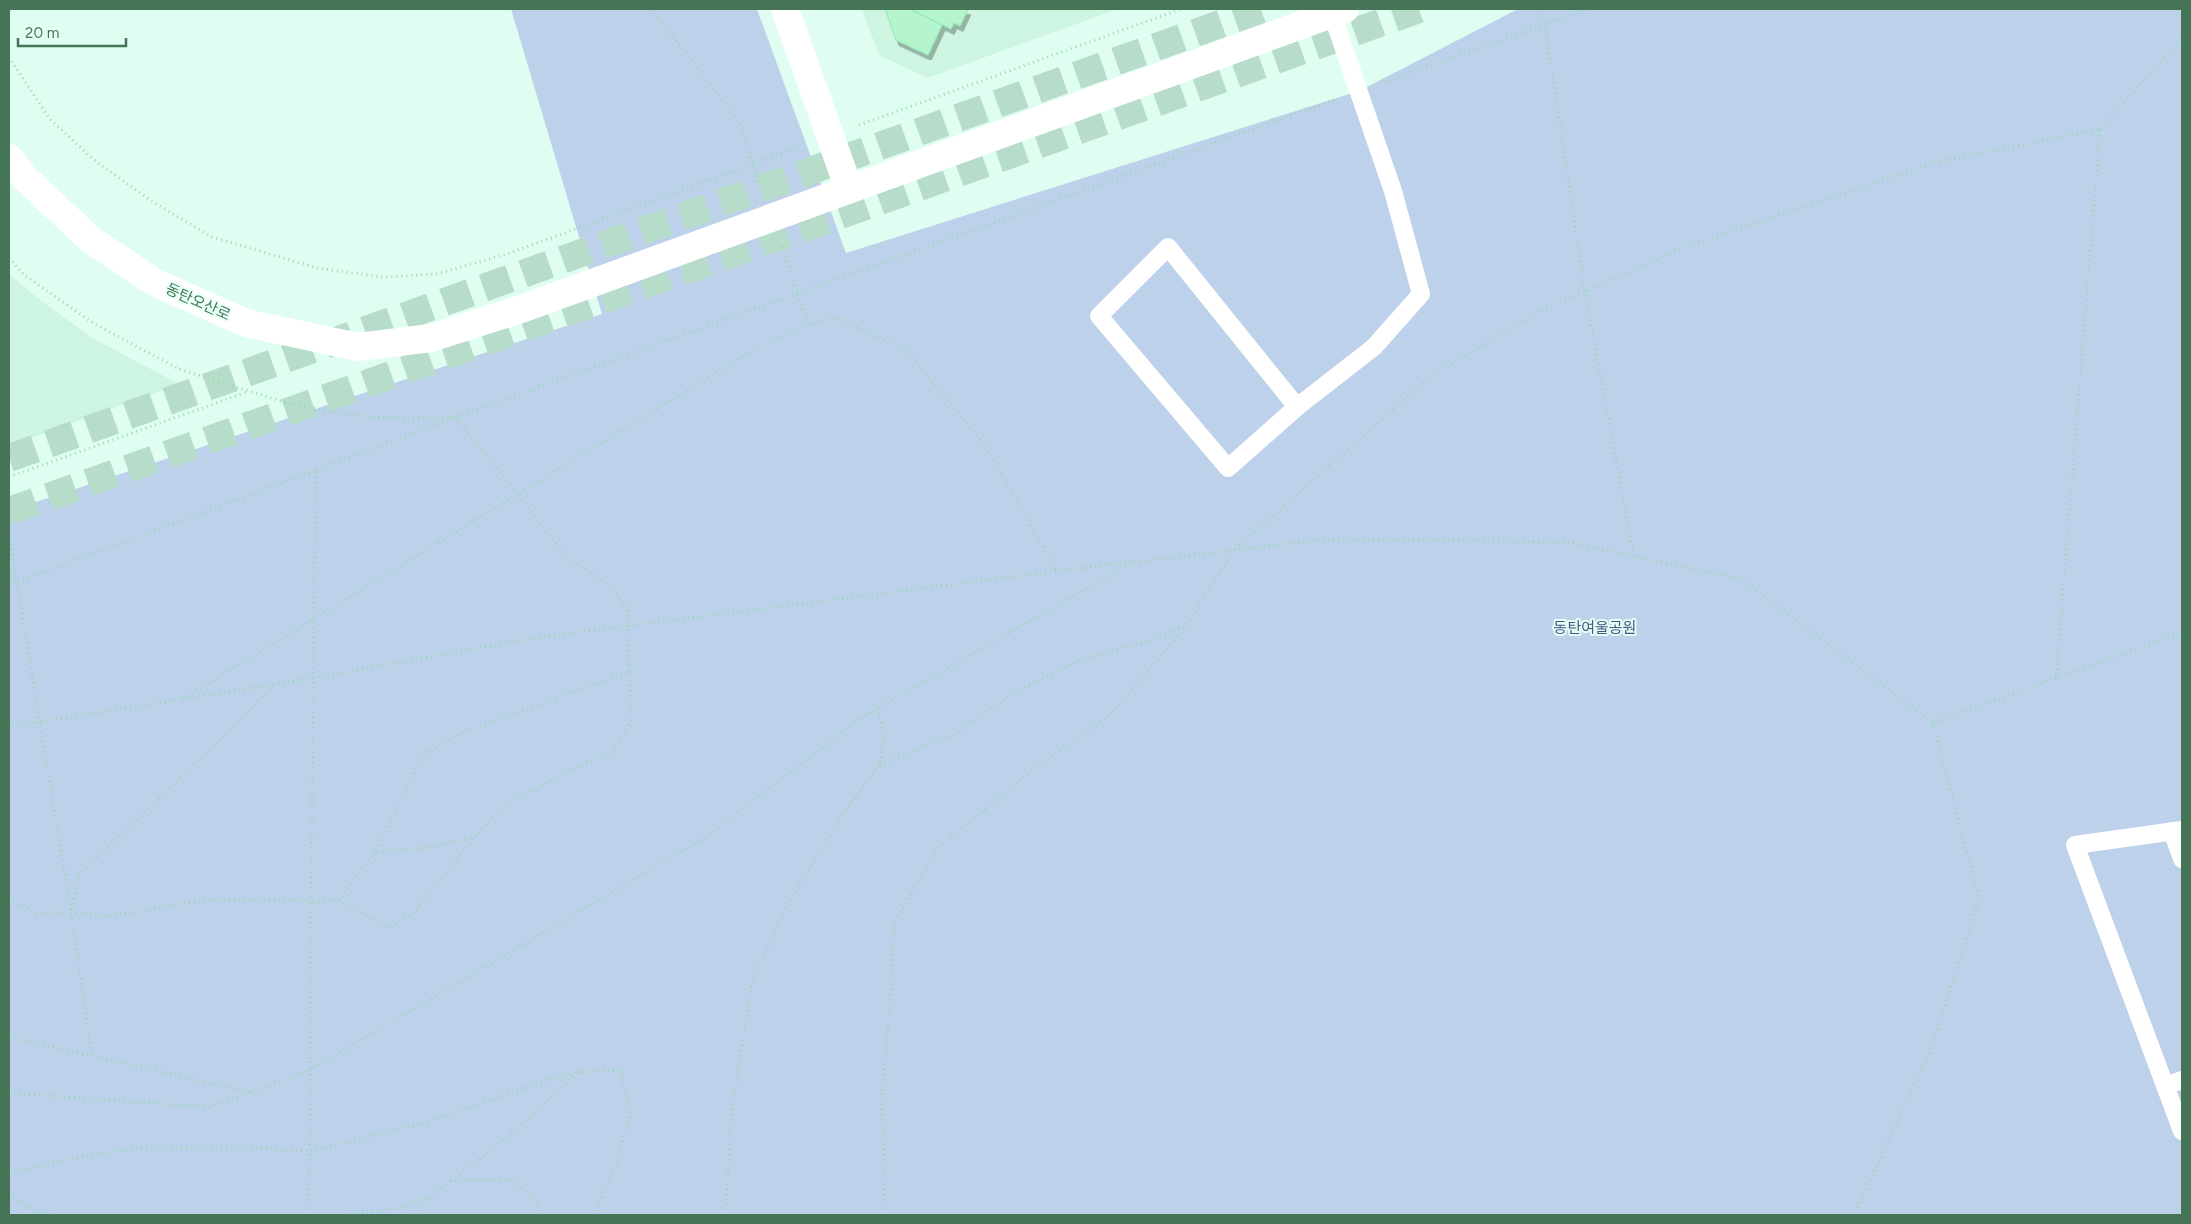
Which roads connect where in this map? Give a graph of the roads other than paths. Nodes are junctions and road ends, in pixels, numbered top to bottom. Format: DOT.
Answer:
graph roads {
  1 [pos="785,9"];
  2 [pos="1338,11"];
  3 [pos="9,158"];
  4 [pos="849,189"];
  5 [pos="1297,407"];
  6 [pos="2177,830"];
  7 [pos="2182,859"];
  8 [pos="2182,1080"];
  9 [pos="2165,1086"];
  10 [pos="2182,1132"];
  1 -- 4 [label="street"];
  2 -- 4 [label="street, 동탄오산로"];
  2 -- 5 [label="lane"];
  3 -- 4 [label="street, 동탄오산로"];
  5 -- 5 [label="lane"];
  6 -- 7 [label="lane"];
  6 -- 9 [label="lane"];
  8 -- 9 [label="lane"];
  9 -- 10 [label="lane"];
}
